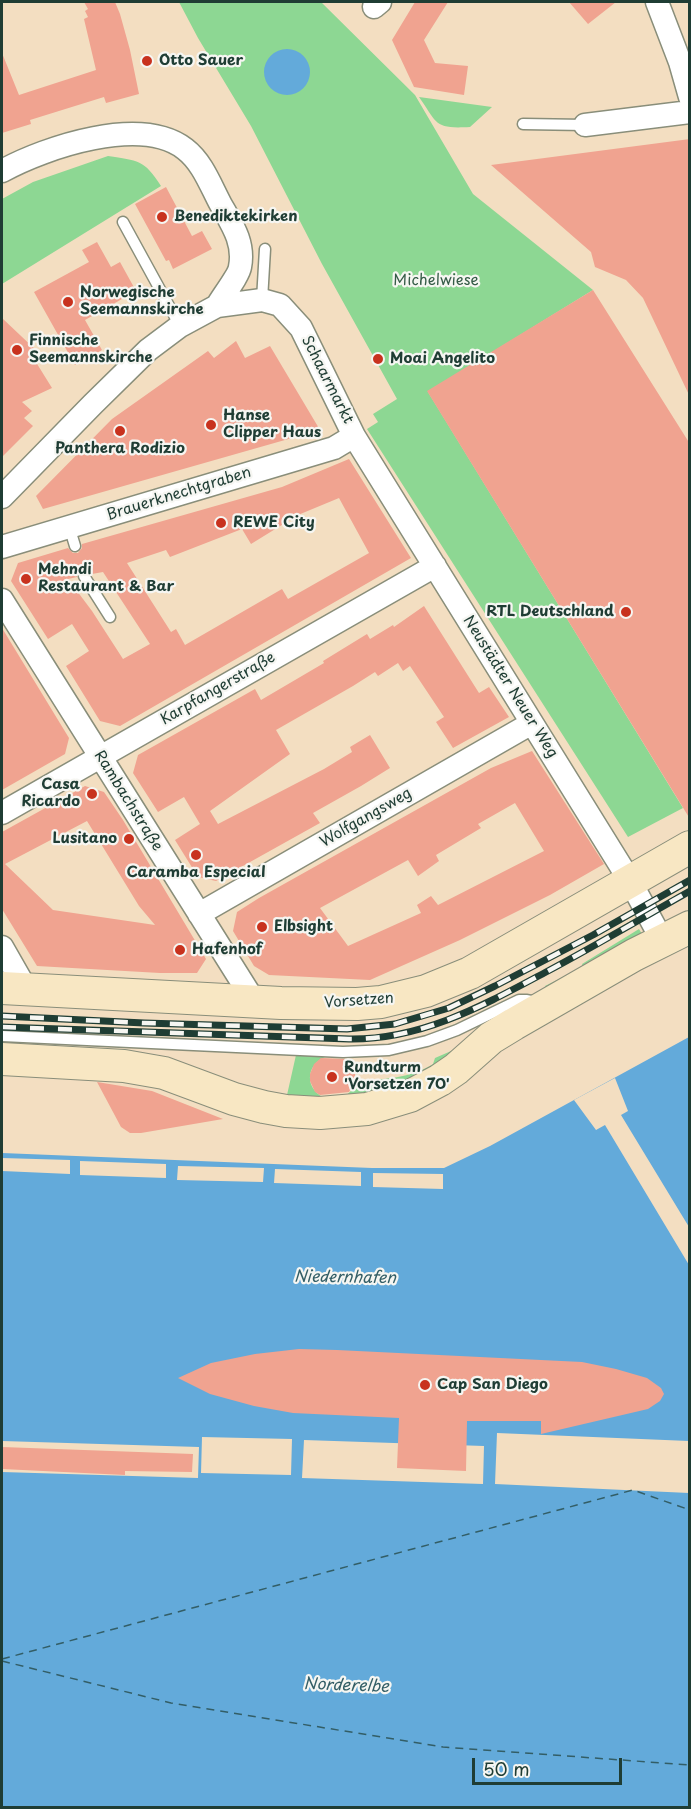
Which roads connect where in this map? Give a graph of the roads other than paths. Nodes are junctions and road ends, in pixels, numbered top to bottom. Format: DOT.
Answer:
graph roads {
  1 [pos="657,2"];
  2 [pos="690,97"];
  3 [pos="690,112"];
  4 [pos="523,124"];
  5 [pos="585,125"];
  6 [pos="2,171"];
  7 [pos="123,222"];
  8 [pos="265,249"];
  9 [pos="262,300"];
  10 [pos="217,306"];
  11 [pos="180,326"];
  12 [pos="354,436"];
  13 [pos="2,497"];
  14 [pos="2,547"];
  15 [pos="435,566"];
  16 [pos="84,576"];
  17 [pos="2,600"];
  18 [pos="110,617"];
  19 [pos="532,723"];
  20 [pos="100,757"];
  21 [pos="2,813"];
  22 [pos="690,847"];
  23 [pos="630,881"];
  24 [pos="199,914"];
  25 [pos="676,933"];
  26 [pos="2,947"];
  27 [pos="14,988"];
  28 [pos="254,1001"];
  29 [pos="545,1006"];
  30 [pos="2,1036"];
  31 [pos="2,1059"];
  1 -- 2 [label="street"];
  3 -- 5 [label="street"];
  4 -- 5 [label="lane"];
  6 -- 10 [label="street"];
  7 -- 11 [label="lane"];
  8 -- 9 [label="lane"];
  9 -- 10 [label="street"];
  9 -- 12 [label="street, Schaarmarkt"];
  10 -- 11 [label="street"];
  11 -- 13 [label="street"];
  12 -- 14 [label="street, Brauerknechtgraben"];
  12 -- 15 [label="street, Neustädter Neuer Weg"];
  15 -- 19 [label="street, Neustädter Neuer Weg"];
  15 -- 20 [label="street, Karpfangerstraße"];
  16 -- 18 [label="lane"];
  17 -- 20 [label="street, Rambachstraße"];
  19 -- 23 [label="street, Neustädter Neuer Weg"];
  19 -- 24 [label="street, Wolfgangsweg"];
  20 -- 21 [label="street, Karpfangerstraße"];
  20 -- 24 [label="street, Rambachstraße"];
  22 -- 23 [label="main road, Vorsetzen"];
  23 -- 25 [label="street, Neustädter Neuer Weg"];
  23 -- 28 [label="main road, Vorsetzen"];
  24 -- 28 [label="street, Rambachstraße"];
  25 -- 29 [label="main road"];
  26 -- 27 [label="street"];
  27 -- 28 [label="main road, Vorsetzen"];
  29 -- 30 [label="lane"];
  29 -- 31 [label="main road"];
}
